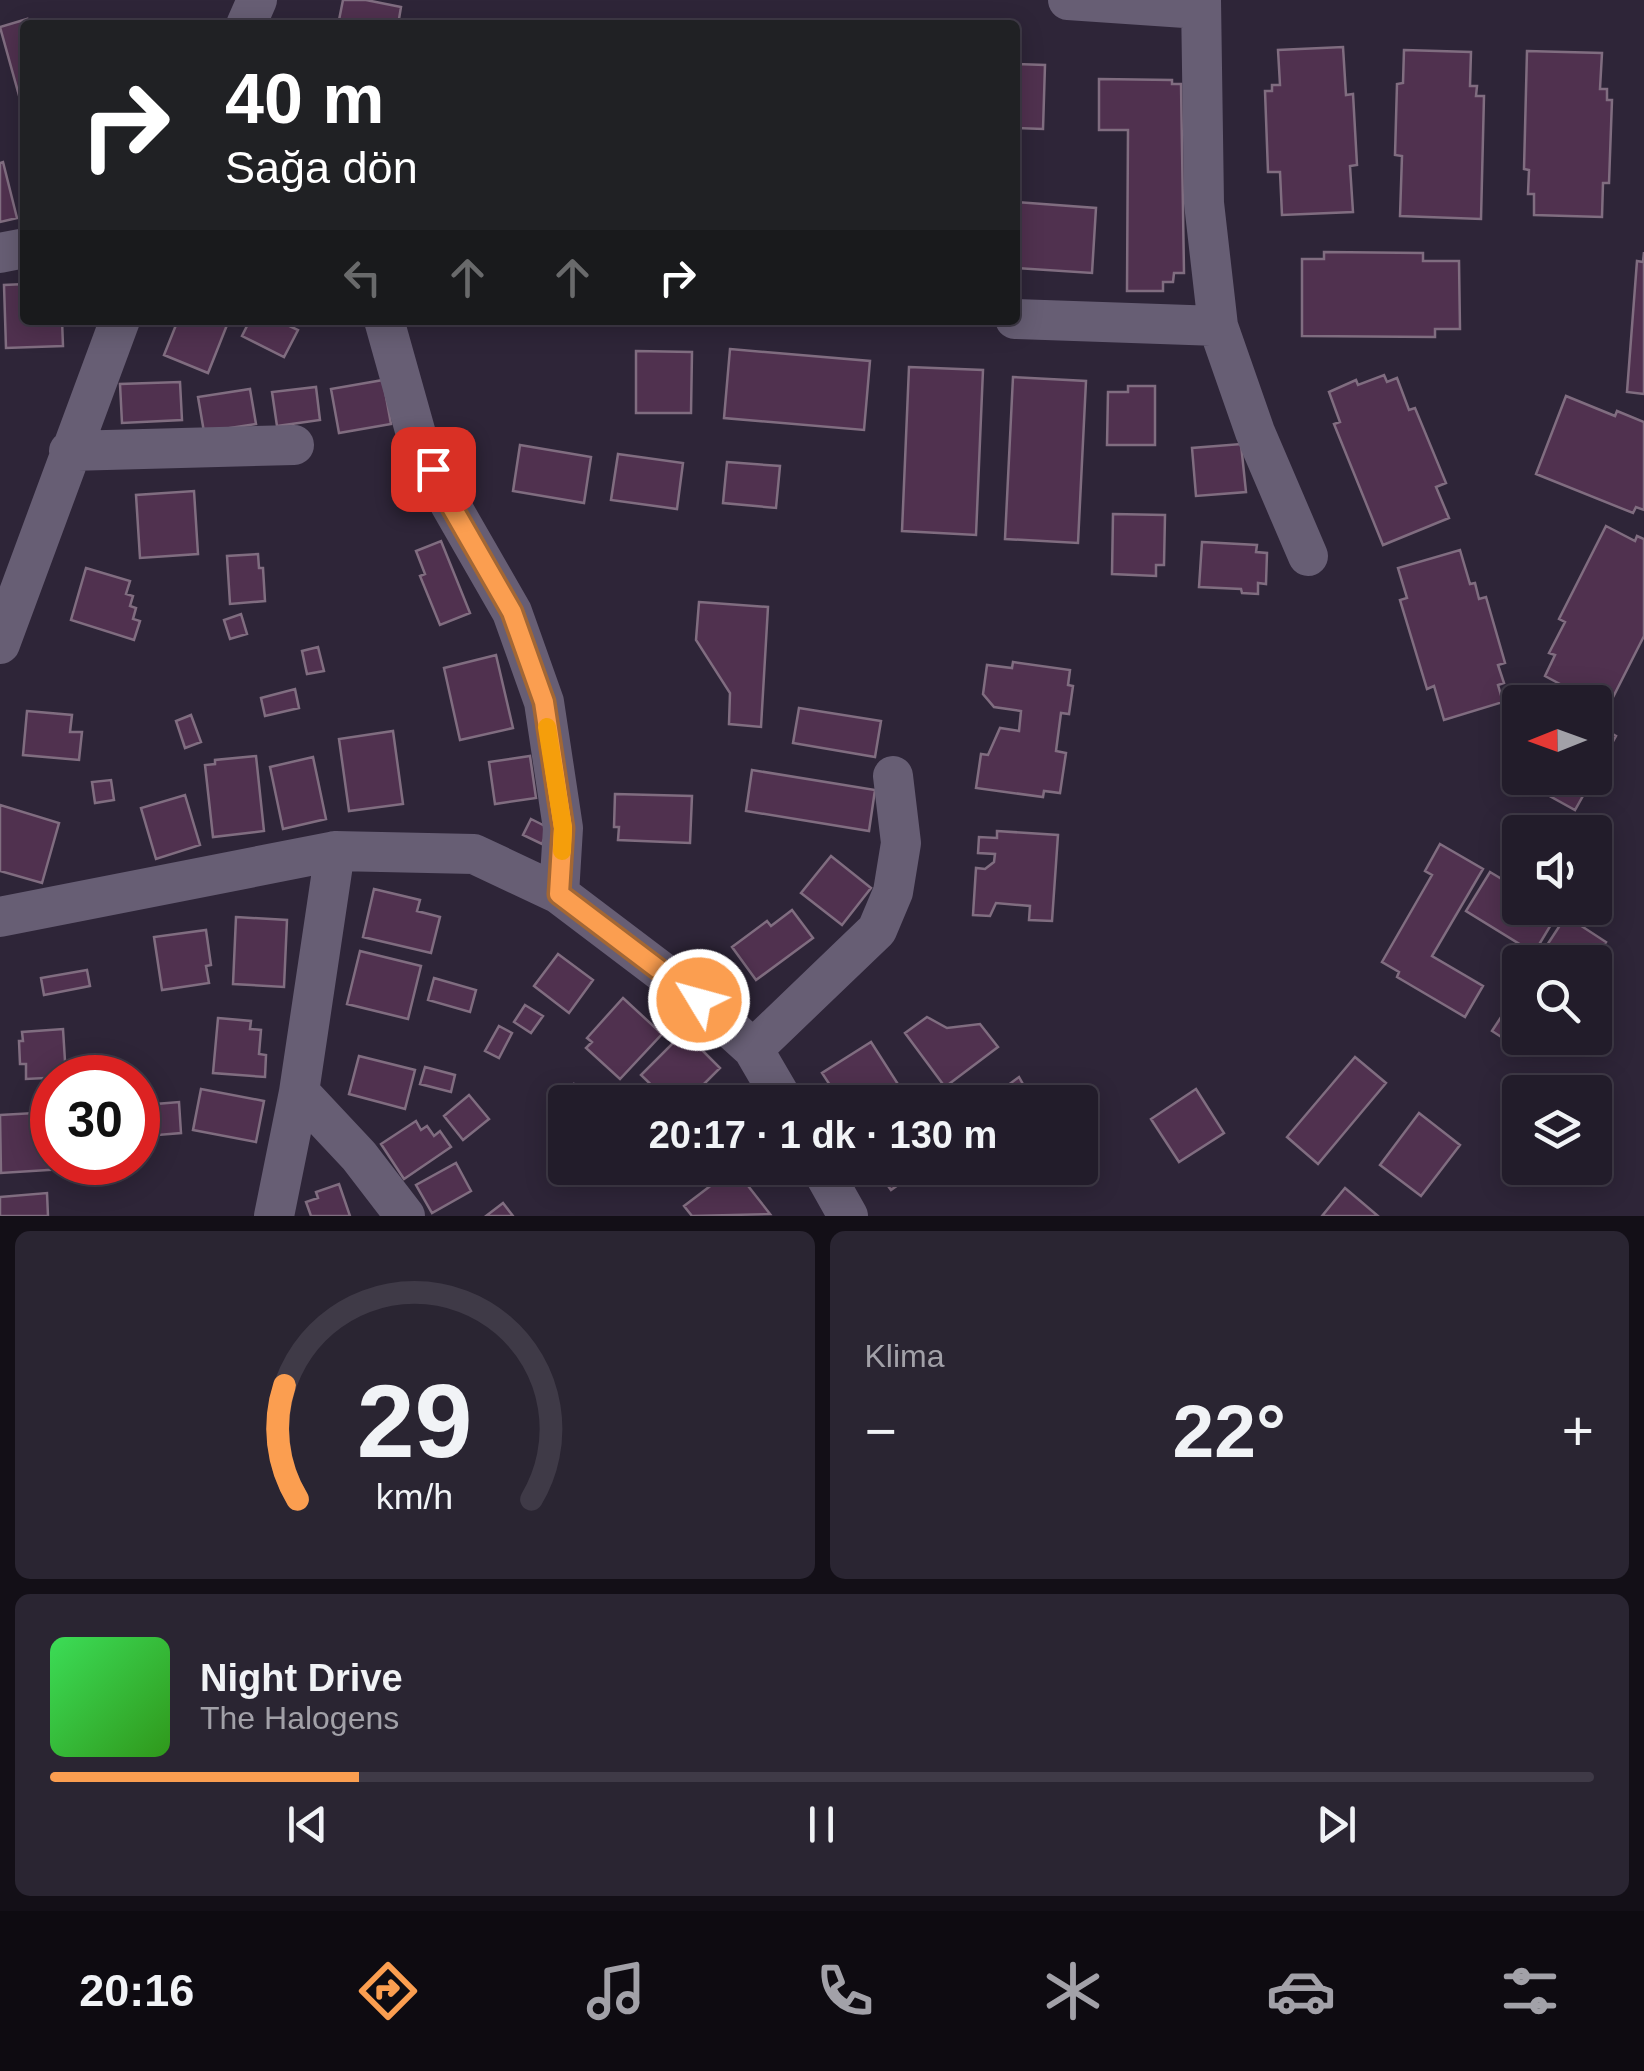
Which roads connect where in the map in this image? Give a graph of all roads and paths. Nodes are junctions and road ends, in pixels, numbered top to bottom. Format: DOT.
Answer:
graph roads {
  1 [pos="1068,0"];
  2 [pos="1201,5"];
  3 [pos="1020,319"];
  4 [pos="118,325"];
  5 [pos="385,325"];
  6 [pos="1218,326"];
  7 [pos="294,445"];
  8 [pos="69,452"];
  9 [pos="1308,556"];
  10 [pos="0,644"];
  11 [pos="893,776"];
  12 [pos="335,851"];
  13 [pos="559,894"];
  14 [pos="0,916"];
  15 [pos="753,1049"];
  16 [pos="774,1085"];
  17 [pos="300,1092"];
  18 [pos="830,1185"];
  19 [pos="274,1216"];
  20 [pos="405,1216"];
  21 [pos="848,1216"];
  1 -- 2 [label="street"];
  2 -- 6 [label="street"];
  3 -- 6 [label="street"];
  4 -- 8 [label="street"];
  5 -- 13 [label="street"];
  6 -- 9 [label="street"];
  7 -- 8 [label="street"];
  8 -- 10 [label="street"];
  11 -- 15 [label="street"];
  12 -- 13 [label="street"];
  12 -- 14 [label="street"];
  12 -- 17 [label="street"];
  13 -- 15 [label="street"];
  15 -- 16 [label="street"];
  17 -- 19 [label="street"];
  17 -- 20 [label="street"];
  18 -- 21 [label="street"];
}
